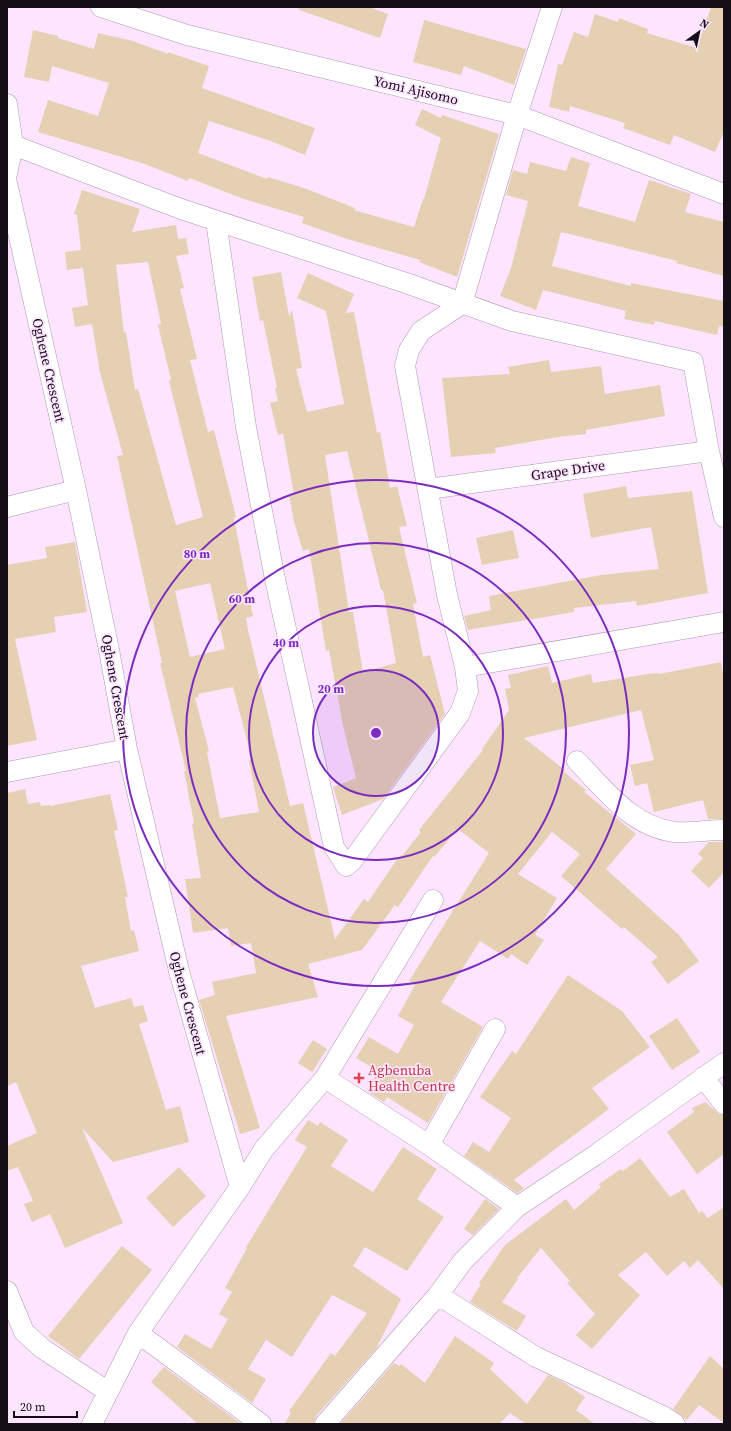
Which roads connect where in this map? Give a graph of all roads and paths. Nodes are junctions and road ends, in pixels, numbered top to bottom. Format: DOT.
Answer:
graph roads {
  1 [pos="101,7"];
  2 [pos="552,7"];
  3 [pos="7,104"];
  4 [pos="517,114"];
  5 [pos="13,145"];
  6 [pos="7,174"];
  7 [pos="7,183"];
  8 [pos="724,194"];
  9 [pos="216,221"];
  10 [pos="462,304"];
  11 [pos="709,451"];
  12 [pos="428,489"];
  13 [pos="76,490"];
  14 [pos="7,507"];
  15 [pos="724,517"];
  16 [pos="724,622"];
  17 [pos="465,667"];
  18 [pos="127,749"];
  19 [pos="577,761"];
  20 [pos="7,772"];
  21 [pos="724,830"];
  22 [pos="433,900"];
  23 [pos="495,1029"];
  24 [pos="724,1063"];
  25 [pos="325,1078"];
  26 [pos="703,1078"];
  27 [pos="724,1104"];
  28 [pos="429,1145"];
  29 [pos="240,1187"];
  30 [pos="517,1207"];
  31 [pos="7,1291"];
  32 [pos="438,1295"];
  33 [pos="138,1333"];
  34 [pos="107,1391"];
  35 [pos="92,1424"];
  36 [pos="261,1424"];
  37 [pos="325,1424"];
  38 [pos="674,1424"];
  1 -- 4 [label="street, Yomi Ajisomo"];
  2 -- 4 [label="street"];
  3 -- 5 [label="street"];
  4 -- 8 [label="street, Yomi Ajisomo"];
  4 -- 10 [label="street"];
  5 -- 6 [label="street"];
  5 -- 9 [label="street"];
  7 -- 13 [label="street, Oghene Crescent"];
  9 -- 10 [label="street"];
  9 -- 17 [label="street"];
  10 -- 11 [label="street"];
  10 -- 12 [label="street"];
  11 -- 12 [label="street, Grape Drive"];
  11 -- 15 [label="street"];
  12 -- 17 [label="street"];
  13 -- 14 [label="street"];
  13 -- 18 [label="street, Oghene Crescent"];
  16 -- 17 [label="street"];
  18 -- 20 [label="street"];
  18 -- 29 [label="street, Oghene Crescent"];
  19 -- 21 [label="street"];
  22 -- 25 [label="street"];
  23 -- 28 [label="street"];
  24 -- 26 [label="street"];
  25 -- 28 [label="street"];
  25 -- 29 [label="street"];
  26 -- 27 [label="street"];
  26 -- 30 [label="street"];
  28 -- 30 [label="street"];
  29 -- 33 [label="street"];
  30 -- 32 [label="street"];
  31 -- 34 [label="street"];
  32 -- 37 [label="street"];
  32 -- 38 [label="street"];
  33 -- 34 [label="street"];
  33 -- 36 [label="street"];
  34 -- 35 [label="street"];
}
